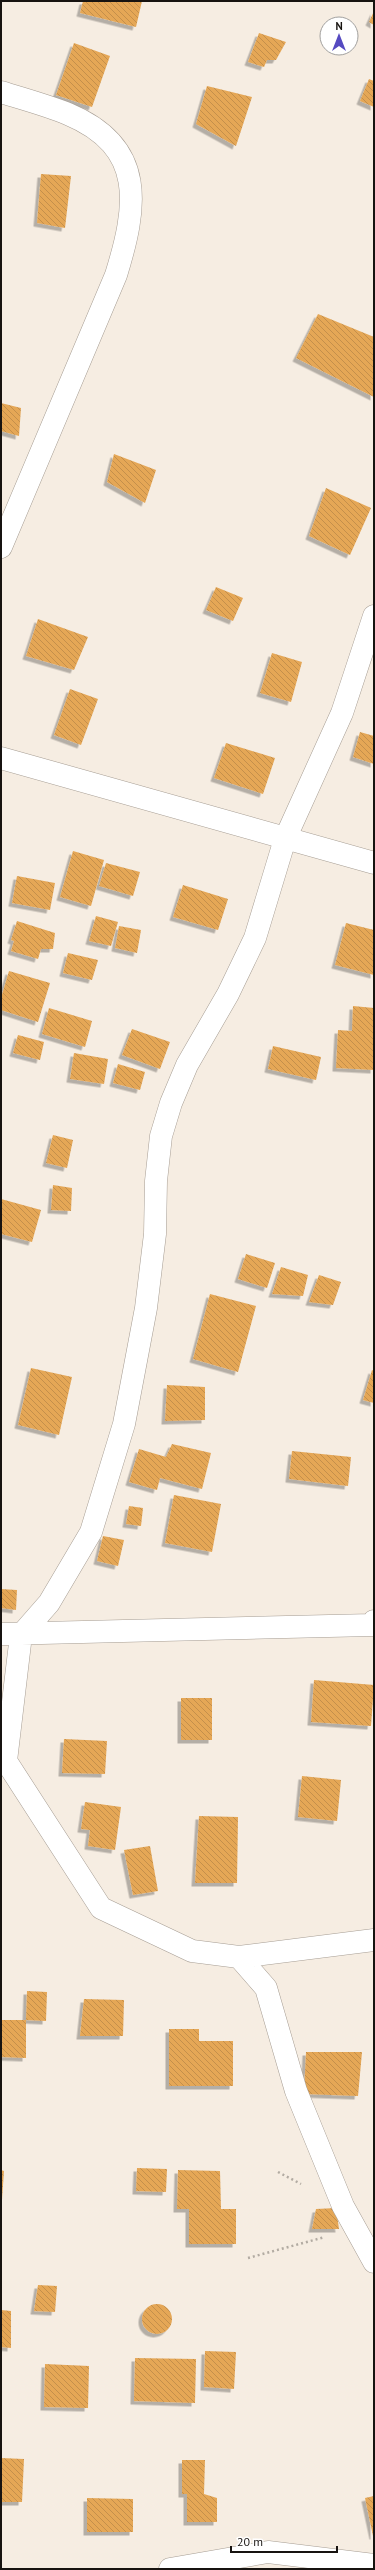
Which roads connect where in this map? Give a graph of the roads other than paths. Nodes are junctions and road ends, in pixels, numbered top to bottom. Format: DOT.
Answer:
graph roads {
  1 [pos="1,92"];
  2 [pos="1,547"];
  3 [pos="374,616"];
  4 [pos="1,758"];
  5 [pos="285,839"];
  6 [pos="374,863"];
  7 [pos="374,1621"];
  8 [pos="11,1634"];
  9 [pos="374,1940"];
  10 [pos="239,1957"];
  11 [pos="374,2262"];
  12 [pos="374,2565"];
  13 [pos="170,2569"];
  1 -- 2 [label="street"];
  3 -- 5 [label="street"];
  4 -- 5 [label="street"];
  5 -- 6 [label="street"];
  5 -- 8 [label="street"];
  7 -- 8 [label="street"];
  8 -- 10 [label="street"];
  9 -- 10 [label="street"];
  10 -- 11 [label="street"];
  12 -- 13 [label="street"];
}
